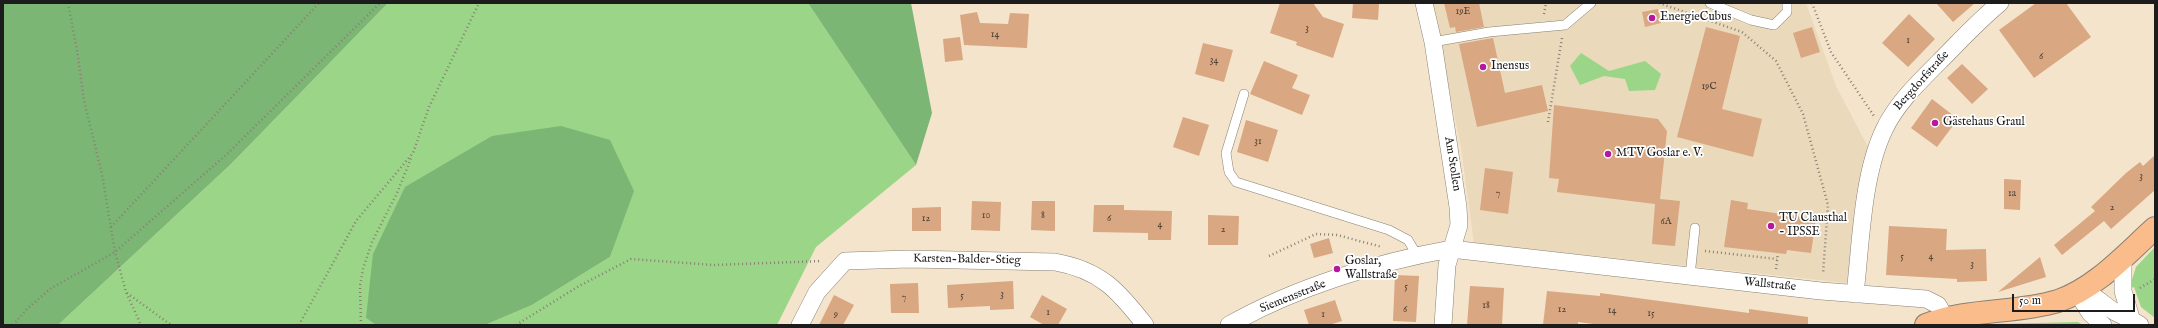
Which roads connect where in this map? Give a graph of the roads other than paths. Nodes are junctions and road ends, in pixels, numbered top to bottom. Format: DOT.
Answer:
graph roads {
  1 [pos="1424,3"];
  2 [pos="1591,3"];
  3 [pos="1710,3"];
  4 [pos="1787,3"];
  5 [pos="2000,3"];
  6 [pos="1433,42"];
  7 [pos="1244,94"];
  8 [pos="1695,228"];
  9 [pos="2155,228"];
  10 [pos="1451,249"];
  11 [pos="1417,255"];
  12 [pos="2123,257"];
  13 [pos="1690,276"];
  14 [pos="2078,291"];
  15 [pos="1855,294"];
  16 [pos="1935,322"];
  17 [pos="2135,322"];
  18 [pos="800,325"];
  19 [pos="1146,325"];
  20 [pos="1229,325"];
  21 [pos="1443,325"];
  22 [pos="2103,325"];
  1 -- 6 [label="street, Am Stollen"];
  2 -- 6 [label="lane"];
  3 -- 4 [label="lane"];
  5 -- 15 [label="street, Bergdorfstraße"];
  6 -- 10 [label="street, Am Stollen"];
  7 -- 11 [label="lane"];
  8 -- 13 [label="lane"];
  9 -- 12 [label="main road, Wallstraße"];
  10 -- 11 [label="street, Siemensstraße"];
  10 -- 13 [label="street, Wallstraße"];
  10 -- 21 [label="street, Am Stollen"];
  11 -- 20 [label="street, Siemensstraße"];
  12 -- 14 [label="main road, Wallstraße"];
  12 -- 17 [label="street"];
  13 -- 15 [label="street, Wallstraße"];
  14 -- 16 [label="main road, Wallstraße"];
  14 -- 17 [label="street"];
  14 -- 22 [label="street"];
  15 -- 16 [label="street, Wallstraße"];
  18 -- 19 [label="street, Karsten-Balder-Stieg"];
}
